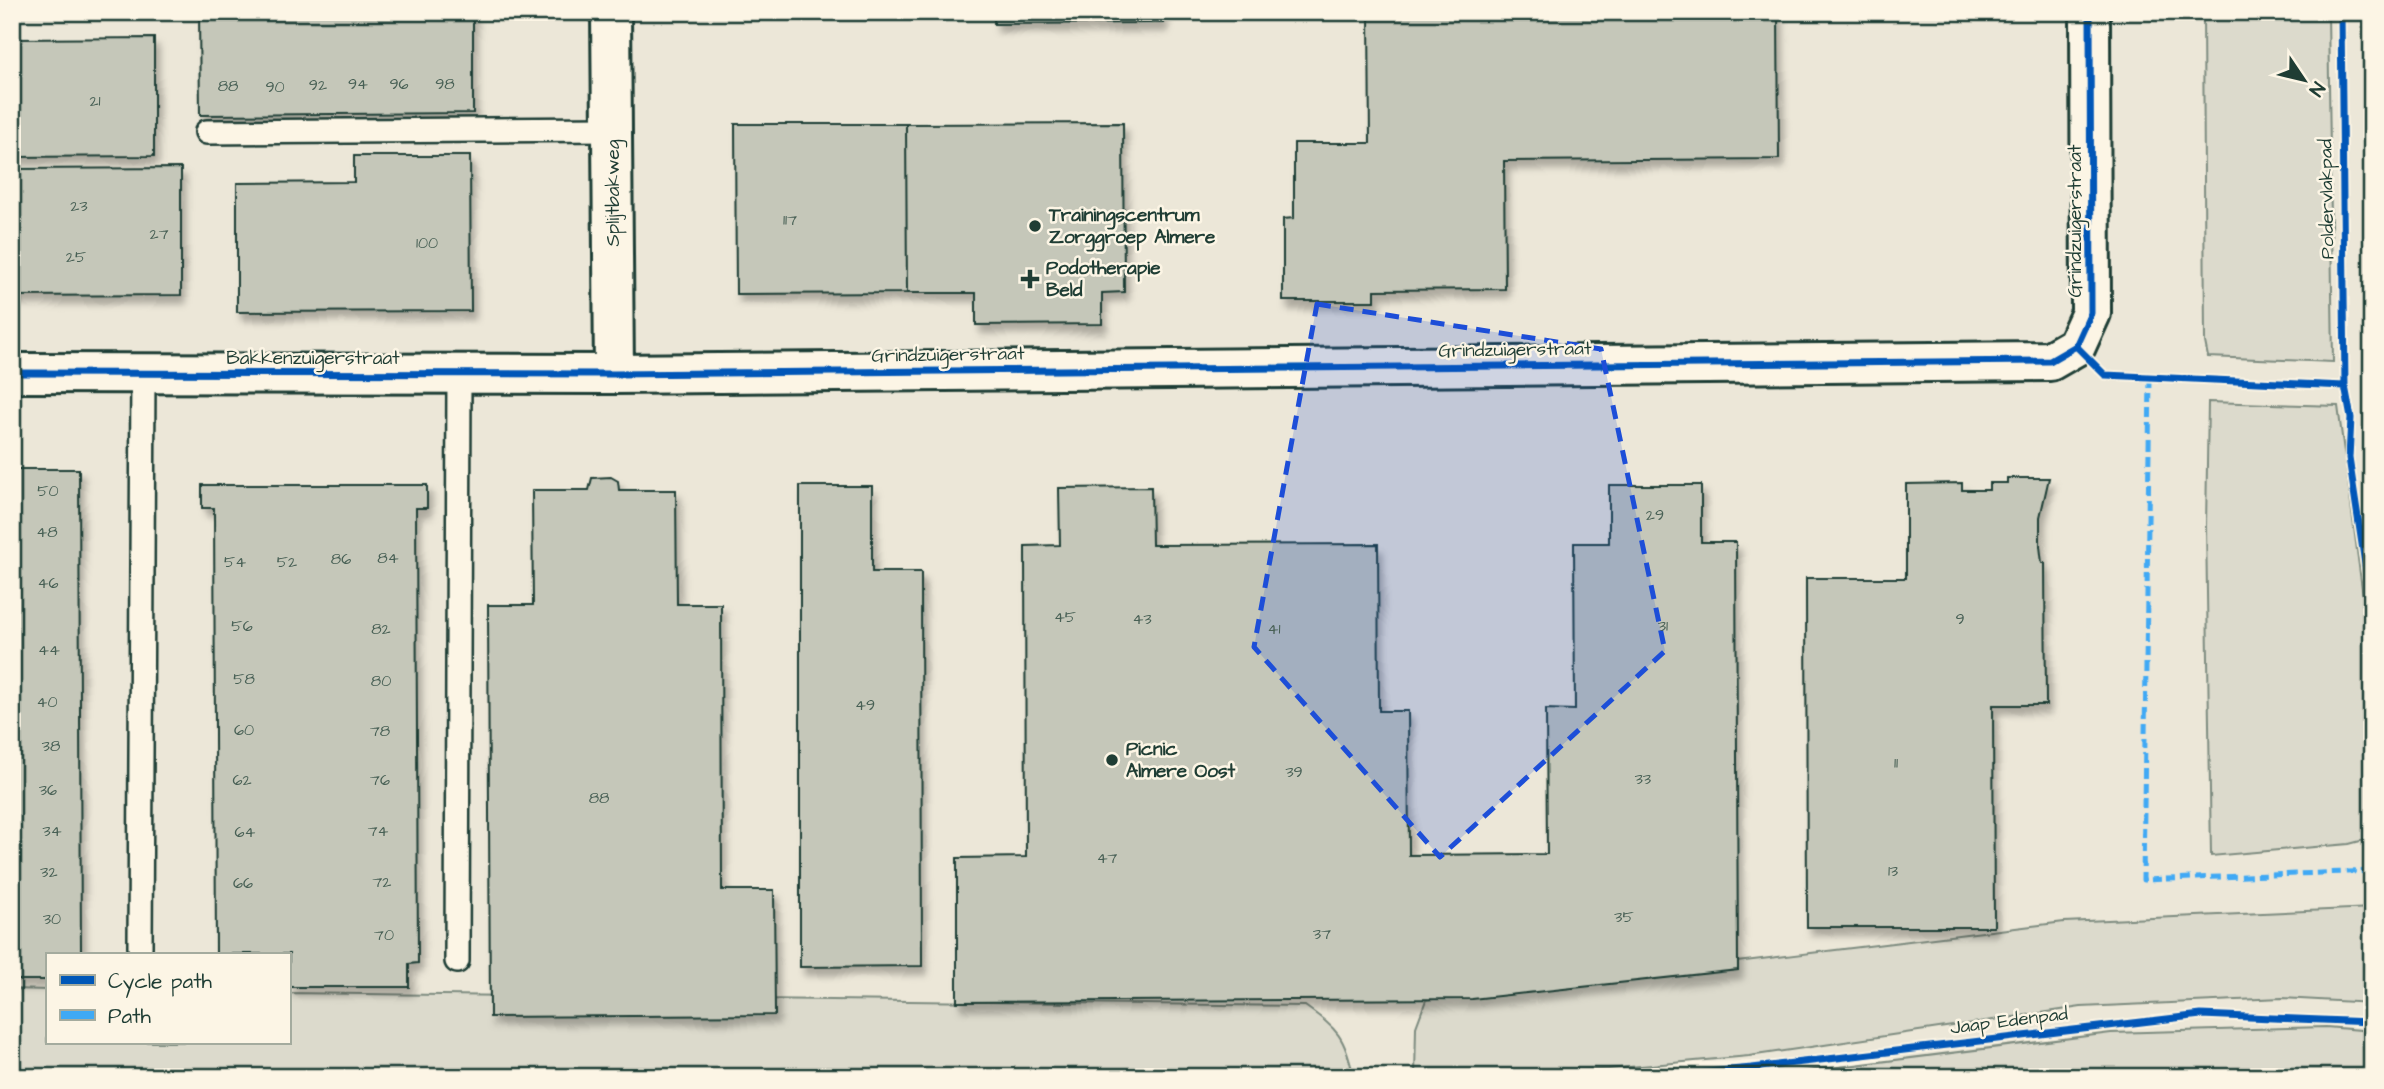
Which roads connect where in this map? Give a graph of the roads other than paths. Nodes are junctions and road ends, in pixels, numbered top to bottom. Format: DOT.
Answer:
graph roads {
  1 [pos="611,12"];
  2 [pos="2090,12"];
  3 [pos="612,129"];
  4 [pos="207,132"];
  5 [pos="12,373"];
  6 [pos="143,373"];
  7 [pos="459,374"];
  8 [pos="614,374"];
  9 [pos="140,947"];
  10 [pos="457,961"];
  1 -- 3 [label="street, Splijtbakweg"];
  2 -- 8 [label="street, Grindzuigerstraat"];
  3 -- 4 [label="lane"];
  3 -- 8 [label="street, Splijtbakweg"];
  5 -- 6 [label="street, Bakkenzuigerstraat"];
  6 -- 7 [label="street, Bakkenzuigerstraat"];
  6 -- 9 [label="lane"];
  7 -- 8 [label="street, Bakkenzuigerstraat"];
  7 -- 10 [label="lane"];
}
